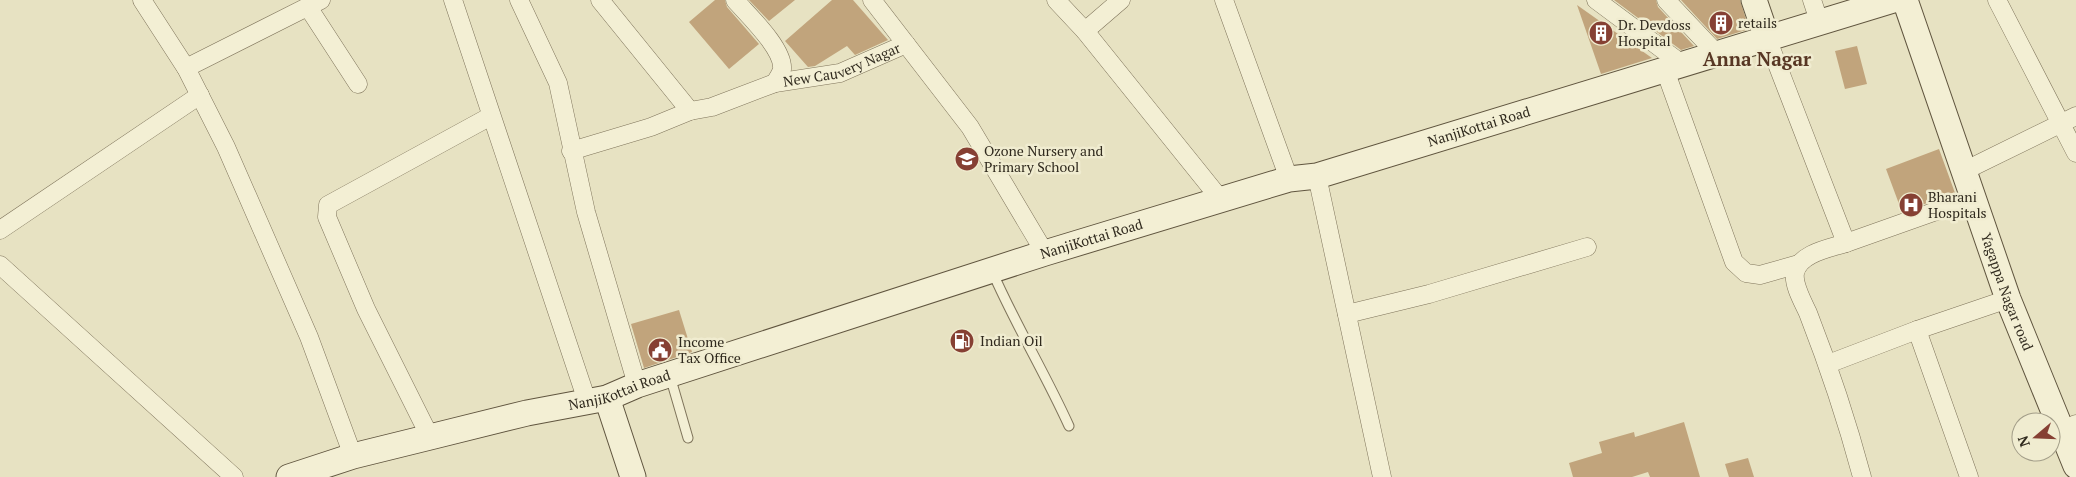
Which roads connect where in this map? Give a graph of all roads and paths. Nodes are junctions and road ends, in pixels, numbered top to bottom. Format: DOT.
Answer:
graph roads {
  1 [pos="142,0"];
  2 [pos="453,0"];
  3 [pos="519,0"];
  4 [pos="600,0"];
  5 [pos="735,0"];
  6 [pos="872,0"];
  7 [pos="1056,0"];
  8 [pos="1121,0"];
  9 [pos="1224,0"];
  10 [pos="1596,0"];
  11 [pos="1666,0"];
  12 [pos="1754,0"];
  13 [pos="1893,0"];
  14 [pos="1906,0"];
  15 [pos="1997,0"];
  16 [pos="314,3"];
  17 [pos="1815,11"];
  18 [pos="1085,31"];
  19 [pos="1767,38"];
  20 [pos="906,44"];
  21 [pos="1726,51"];
  22 [pos="1674,67"];
  23 [pos="186,68"];
  24 [pos="775,83"];
  25 [pos="358,84"];
  26 [pos="200,95"];
  27 [pos="690,111"];
  28 [pos="491,116"];
  29 [pos="2069,120"];
  30 [pos="571,151"];
  31 [pos="2076,153"];
  32 [pos="1964,172"];
  33 [pos="1317,176"];
  34 [pos="1289,179"];
  35 [pos="1973,198"];
  36 [pos="1220,200"];
  37 [pos="0,230"];
  38 [pos="1846,243"];
  39 [pos="1587,247"];
  40 [pos="1045,253"];
  41 [pos="1799,264"];
  42 [pos="0,265"];
  43 [pos="992,271"];
  44 [pos="2008,299"];
  45 [pos="1348,314"];
  46 [pos="1917,330"];
  47 [pos="1828,364"];
  48 [pos="669,375"];
  49 [pos="637,385"];
  50 [pos="597,399"];
  51 [pos="1068,426"];
  52 [pos="2069,427"];
  53 [pos="430,437"];
  54 [pos="688,438"];
  55 [pos="353,456"];
  56 [pos="2076,466"];
  57 [pos="234,477"];
  58 [pos="289,477"];
  59 [pos="634,477"];
  60 [pos="1382,477"];
  61 [pos="1862,477"];
  62 [pos="1969,477"];
  1 -- 23 [label="street"];
  2 -- 28 [label="street"];
  3 -- 30 [label="street"];
  4 -- 27 [label="street"];
  5 -- 24 [label="street, New Cauvery Nagar"];
  6 -- 20 [label="street"];
  7 -- 18 [label="street"];
  8 -- 18 [label="street"];
  9 -- 34 [label="street"];
  10 -- 22 [label="street"];
  11 -- 21 [label="street"];
  12 -- 19 [label="main road"];
  13 -- 17 [label="main road, NanjiKottai Road"];
  14 -- 32 [label="main road, Yagappa Nagar road"];
  15 -- 29 [label="street"];
  16 -- 23 [label="street"];
  16 -- 25 [label="street"];
  17 -- 19 [label="main road, NanjiKottai Road"];
  18 -- 36 [label="street"];
  19 -- 21 [label="main road, NanjiKottai Road"];
  19 -- 38 [label="street"];
  20 -- 24 [label="street, New Cauvery Nagar"];
  20 -- 40 [label="street"];
  21 -- 22 [label="main road, NanjiKottai Road"];
  22 -- 33 [label="main road, NanjiKottai Road"];
  22 -- 41 [label="street"];
  23 -- 26 [label="street"];
  24 -- 27 [label="street, New Cauvery Nagar"];
  26 -- 37 [label="street"];
  26 -- 55 [label="street"];
  27 -- 30 [label="street, New Cauvery Nagar"];
  28 -- 50 [label="street"];
  28 -- 53 [label="street"];
  29 -- 31 [label="street"];
  29 -- 32 [label="street"];
  30 -- 49 [label="street"];
  32 -- 35 [label="main road, Yagappa Nagar road"];
  33 -- 34 [label="main road, NanjiKottai Road"];
  33 -- 45 [label="street"];
  34 -- 36 [label="main road, NanjiKottai Road"];
  35 -- 38 [label="street"];
  35 -- 44 [label="main road, Yagappa Nagar road"];
  36 -- 40 [label="main road, NanjiKottai Road"];
  38 -- 41 [label="street"];
  39 -- 45 [label="street"];
  40 -- 43 [label="main road, NanjiKottai Road"];
  41 -- 47 [label="street"];
  42 -- 57 [label="street"];
  43 -- 48 [label="main road, NanjiKottai Road"];
  43 -- 51 [label="lane"];
  44 -- 46 [label="street"];
  44 -- 52 [label="main road, Yagappa Nagar road"];
  45 -- 60 [label="street"];
  46 -- 47 [label="street"];
  46 -- 62 [label="street"];
  47 -- 61 [label="street"];
  48 -- 49 [label="main road, NanjiKottai Road"];
  48 -- 54 [label="lane"];
  49 -- 50 [label="main road, NanjiKottai Road"];
  50 -- 53 [label="main road, NanjiKottai Road"];
  50 -- 59 [label="main road"];
  52 -- 56 [label="main road, Yagappa Nagar road"];
  53 -- 55 [label="main road, NanjiKottai Road"];
  55 -- 58 [label="main road, NanjiKottai Road"];
}
